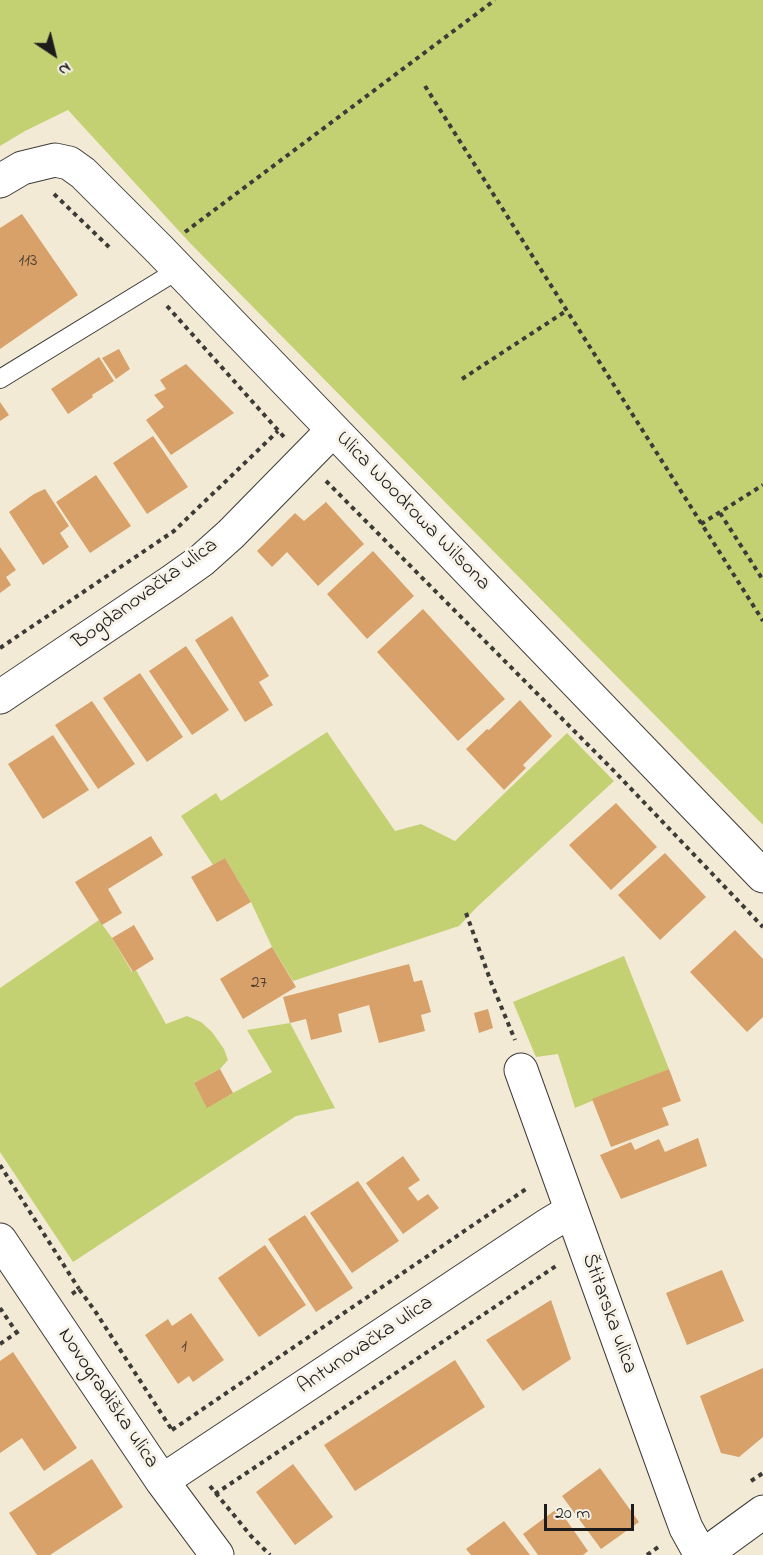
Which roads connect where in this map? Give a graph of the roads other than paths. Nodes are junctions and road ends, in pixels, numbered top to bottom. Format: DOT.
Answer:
graph roads {
  1 [pos="0,181"];
  2 [pos="169,260"];
  3 [pos="0,379"];
  4 [pos="333,430"];
  5 [pos="0,697"];
  6 [pos="763,876"];
  7 [pos="521,1070"];
  8 [pos="571,1211"];
  9 [pos="0,1240"];
  10 [pos="12,1283"];
  11 [pos="162,1481"];
  12 [pos="763,1512"];
  13 [pos="217,1555"];
  14 [pos="702,1555"];
  1 -- 2 [label="street, Ulica Woodrowa Wilsona"];
  2 -- 3 [label="lane"];
  2 -- 4 [label="street, Ulica Woodrowa Wilsona"];
  4 -- 5 [label="street, Bogdanovačka ulica"];
  4 -- 6 [label="street, Ulica Woodrowa Wilsona"];
  7 -- 8 [label="street, Štitarska ulica"];
  8 -- 11 [label="street, Antunovačka ulica"];
  8 -- 14 [label="street, Štitarska ulica"];
  9 -- 10 [label="street, Novogradiška ulica"];
  10 -- 11 [label="street, Novogradiška ulica"];
  11 -- 13 [label="street, Novogradiška ulica"];
  12 -- 14 [label="street"];
}
